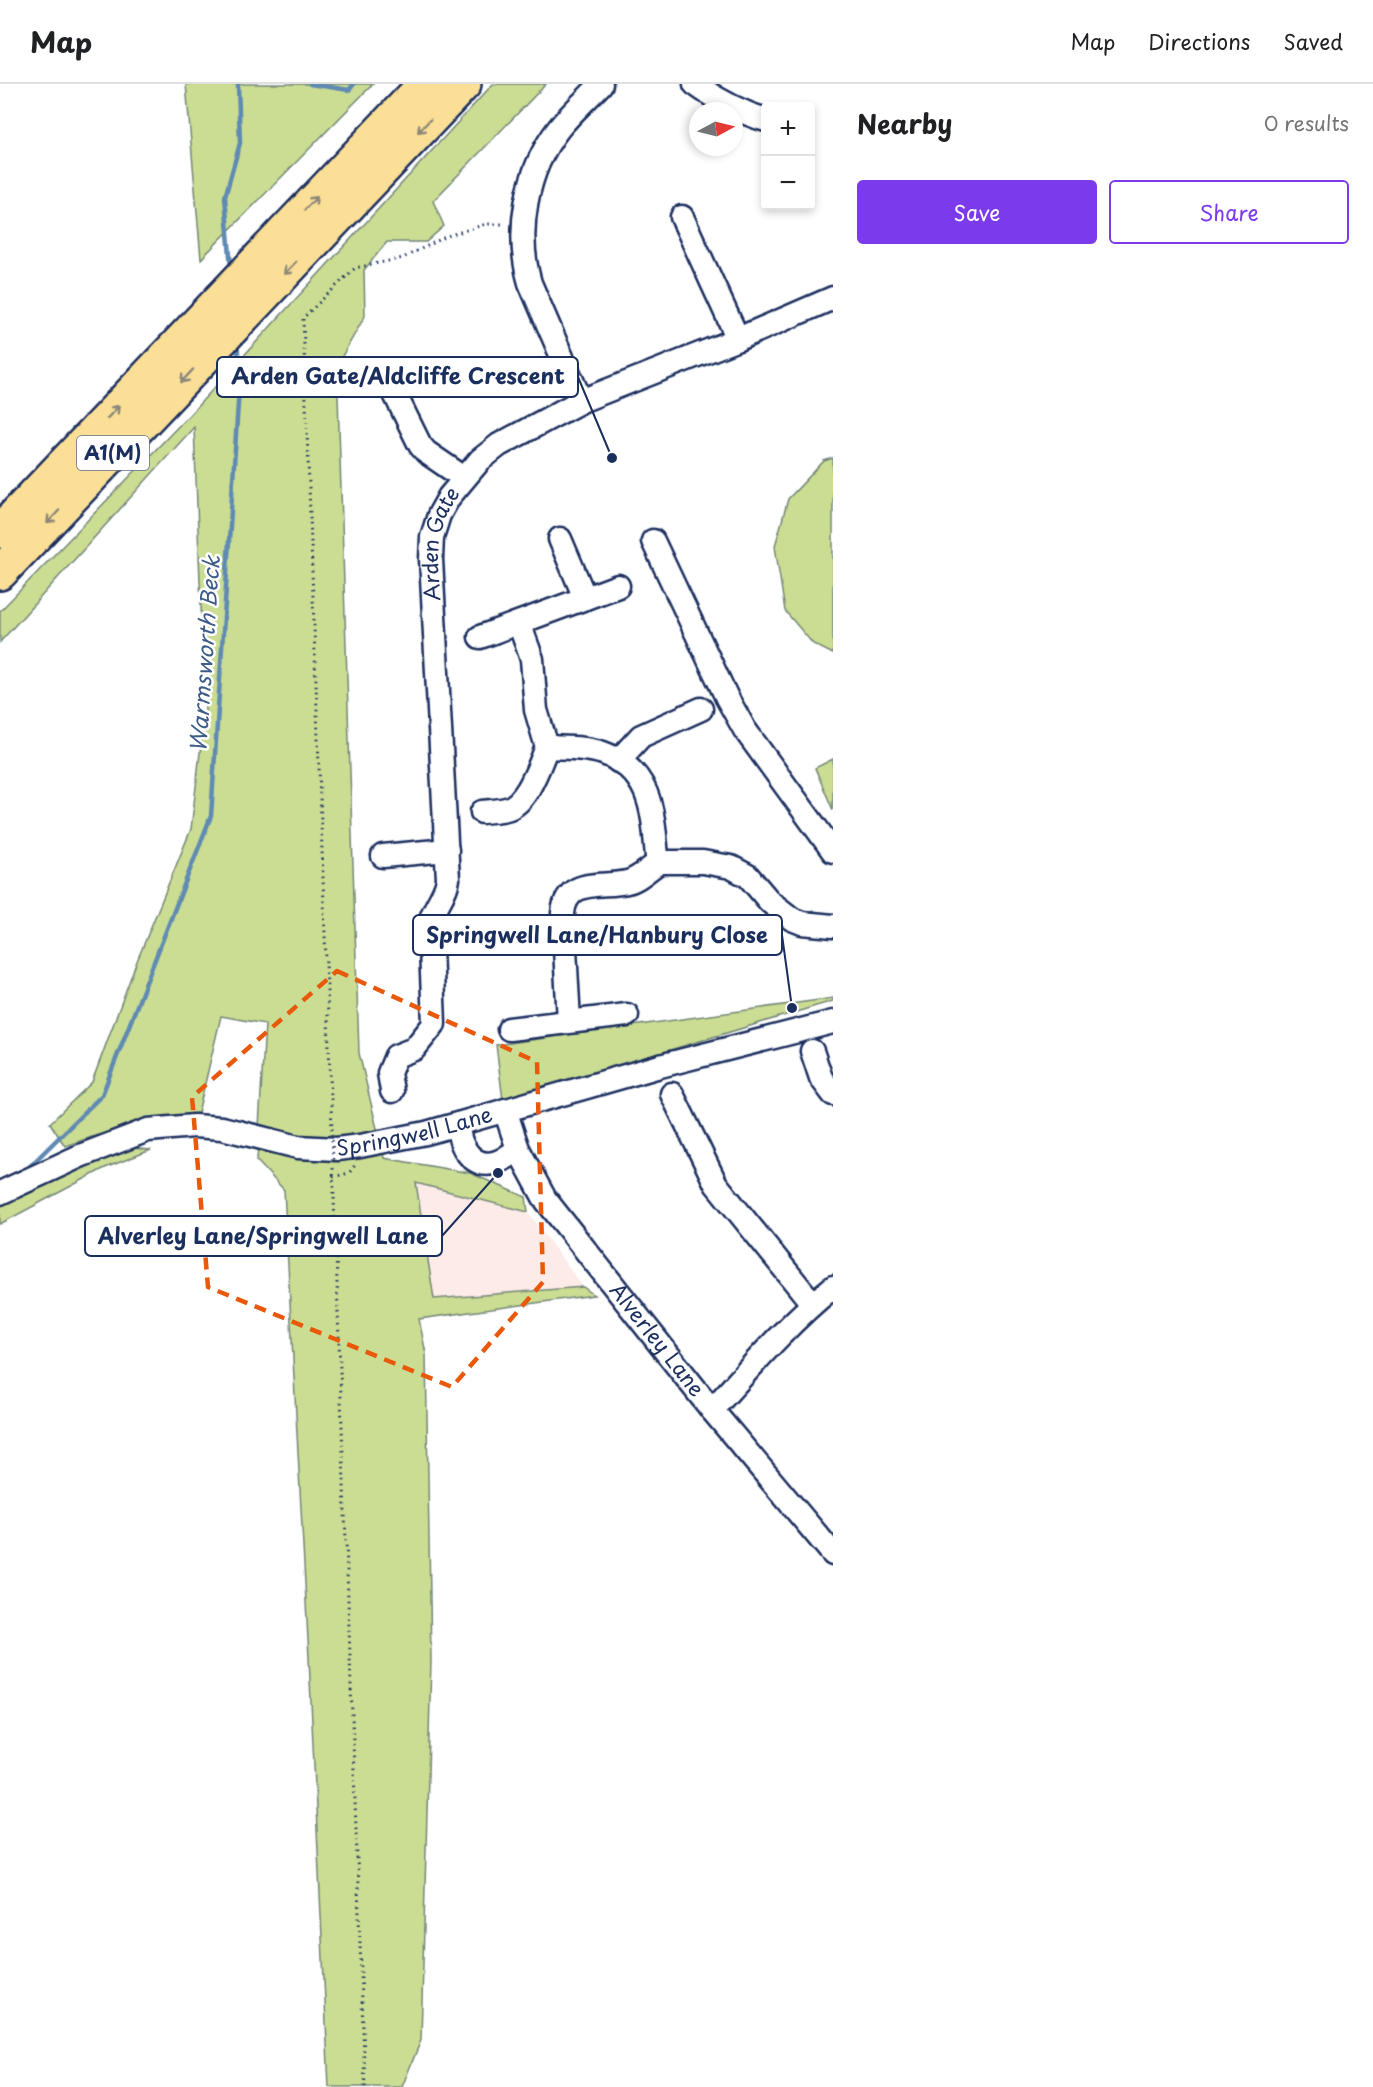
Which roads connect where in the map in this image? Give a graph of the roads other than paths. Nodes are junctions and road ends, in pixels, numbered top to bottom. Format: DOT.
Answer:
graph roads {
  1 [pos="425,84"];
  2 [pos="464,84"];
  3 [pos="601,84"];
  4 [pos="695,84"];
  5 [pos="761,118"];
  6 [pos="682,217"];
  7 [pos="833,298"];
  8 [pos="234,305"];
  9 [pos="738,339"];
  10 [pos="389,382"];
  11 [pos="581,401"];
  12 [pos="464,478"];
  13 [pos="0,531"];
  14 [pos="560,539"];
  15 [pos="653,541"];
  16 [pos="0,573"];
  17 [pos="618,586"];
  18 [pos="585,598"];
  19 [pos="519,622"];
  20 [pos="480,637"];
  21 [pos="701,709"];
  22 [pos="547,747"];
  23 [pos="618,761"];
  24 [pos="482,812"];
  25 [pos="447,850"];
  26 [pos="833,851"];
  27 [pos="383,856"];
  28 [pos="659,862"];
  29 [pos="833,926"];
  30 [pos="627,1015"];
  31 [pos="569,1021"];
  32 [pos="833,1022"];
  33 [pos="509,1029"];
  34 [pos="812,1051"];
  35 [pos="392,1091"];
  36 [pos="672,1094"];
  37 [pos="833,1094"];
  38 [pos="506,1110"];
  39 [pos="458,1124"];
  40 [pos="518,1149"];
  41 [pos="0,1193"];
  42 [pos="833,1287"];
  43 [pos="812,1303"];
  44 [pos="712,1410"];
  45 [pos="833,1554"];
  8 -- 1 [label="highway, A1(M), one-way"];
  2 -- 8 [label="highway, A1(M), one-way"];
  3 -- 11 [label="street"];
  4 -- 5 [label="street"];
  6 -- 9 [label="street"];
  7 -- 9 [label="street, Arden Gate"];
  13 -- 8 [label="highway, A1(M), one-way"];
  8 -- 16 [label="highway, A1(M), one-way"];
  9 -- 11 [label="street, Arden Gate"];
  10 -- 12 [label="street"];
  11 -- 12 [label="street, Arden Gate"];
  12 -- 25 [label="street, Arden Gate"];
  14 -- 18 [label="street"];
  15 -- 26 [label="street"];
  17 -- 18 [label="street"];
  18 -- 19 [label="street"];
  19 -- 20 [label="street"];
  19 -- 22 [label="street"];
  21 -- 23 [label="street"];
  22 -- 23 [label="street"];
  22 -- 24 [label="street"];
  23 -- 28 [label="street"];
  25 -- 27 [label="street"];
  25 -- 35 [label="street, Arden Gate"];
  28 -- 29 [label="street"];
  28 -- 31 [label="street"];
  30 -- 31 [label="street"];
  31 -- 33 [label="street"];
  32 -- 38 [label="street, Springwell Lane"];
  34 -- 37 [label="street"];
  36 -- 43 [label="street"];
  38 -- 39 [label="street, Springwell Lane"];
  38 -- 40 [label="street, Alverley Lane"];
  39 -- 40 [label="street"];
  39 -- 41 [label="street, Springwell Lane"];
  40 -- 44 [label="street, Alverley Lane"];
  42 -- 43 [label="street"];
  43 -- 44 [label="street"];
  44 -- 45 [label="street, Alverley Lane"];
}
